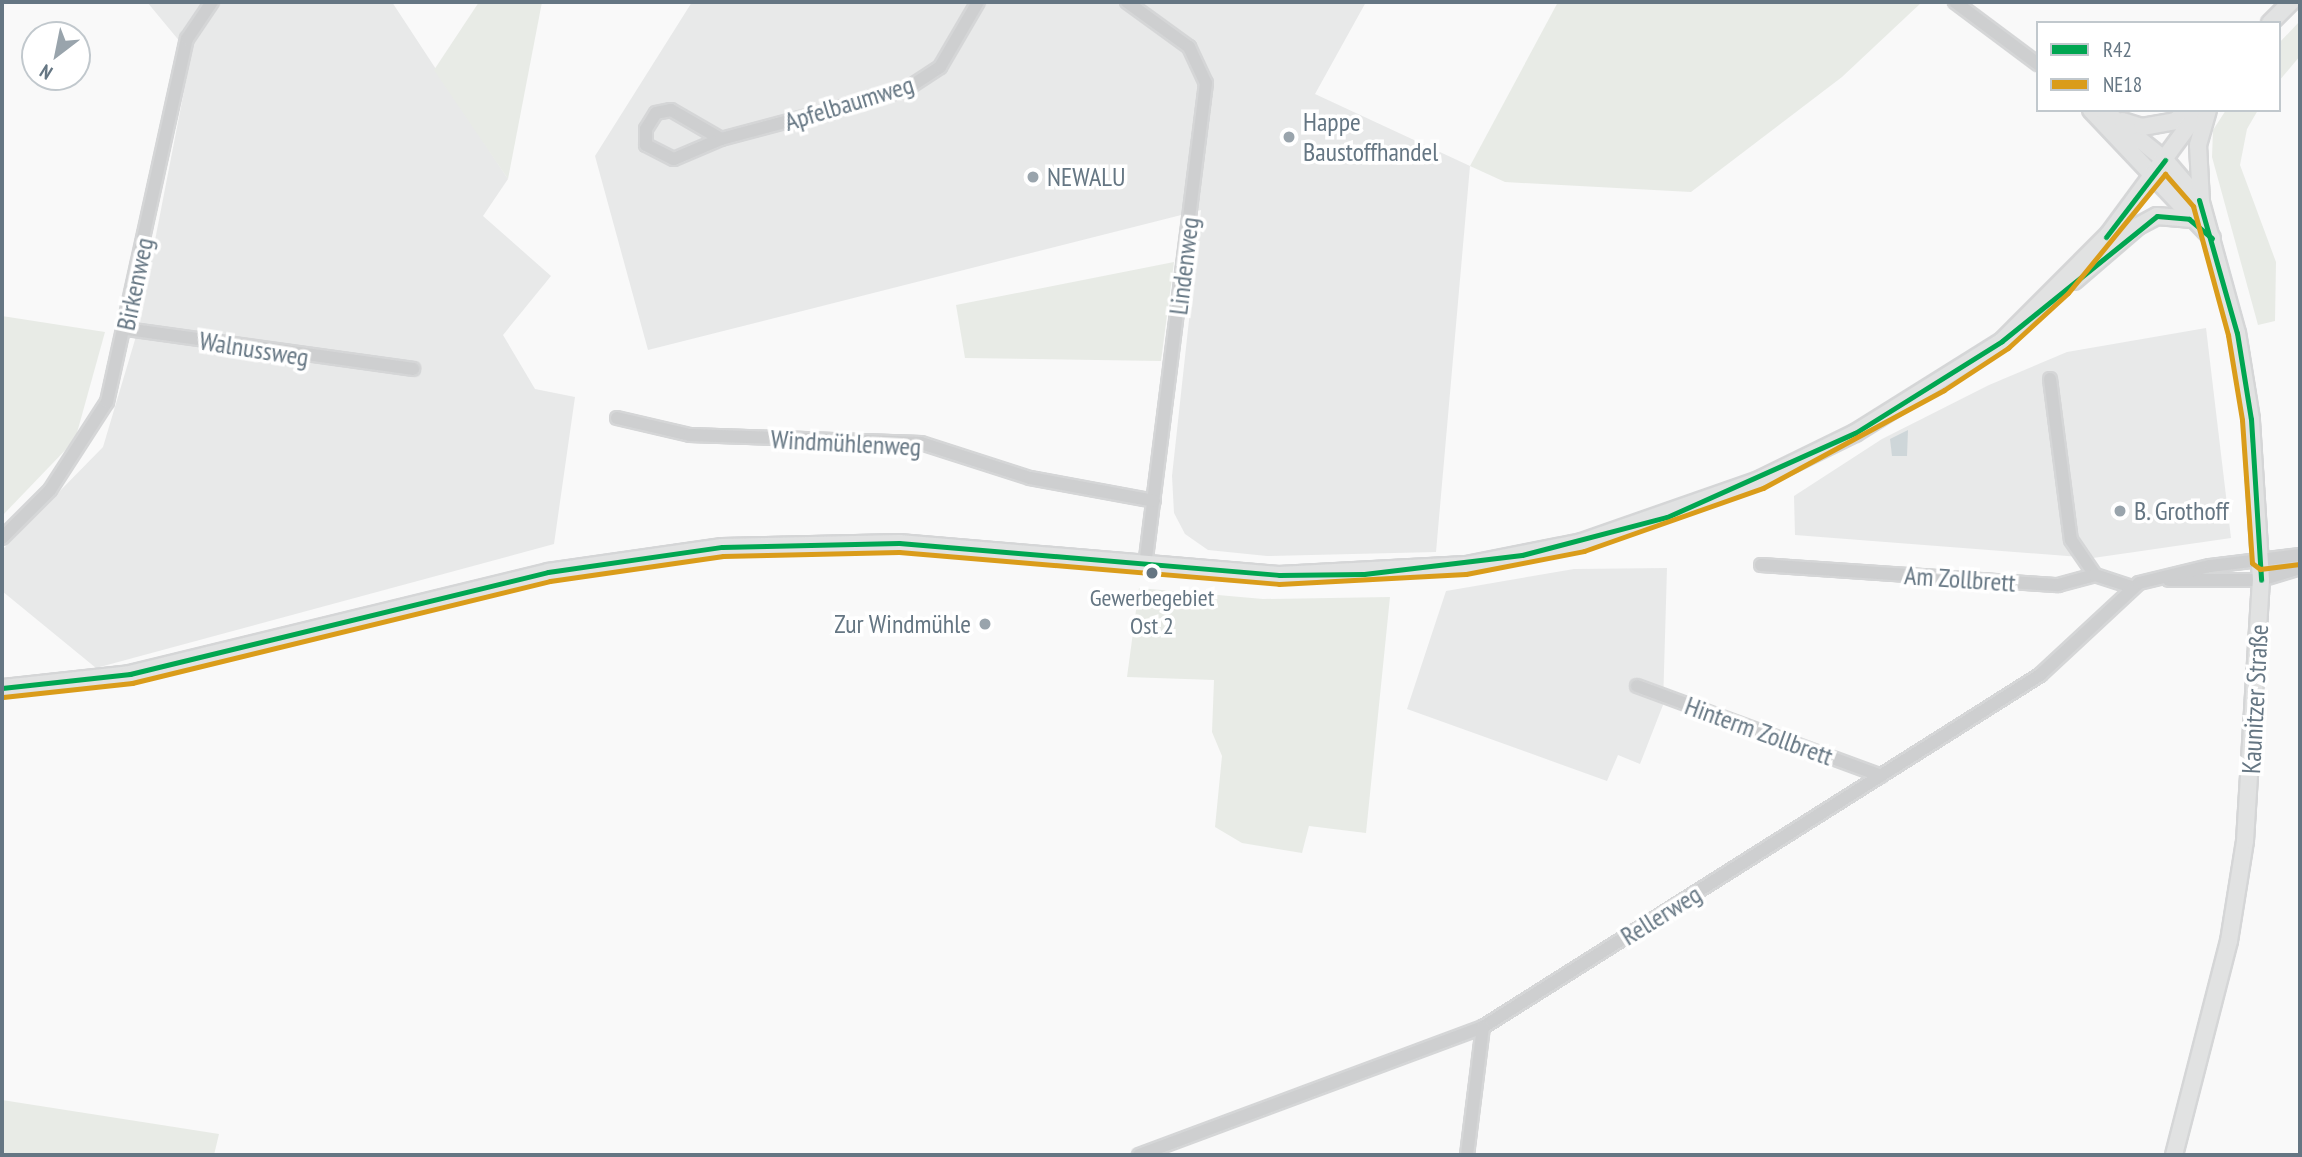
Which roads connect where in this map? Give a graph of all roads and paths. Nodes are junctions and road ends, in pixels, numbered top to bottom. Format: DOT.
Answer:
graph roads {
  1 [pos="212,2"];
  2 [pos="978,2"];
  3 [pos="1127,2"];
  4 [pos="1955,2"];
  5 [pos="2291,2"];
  6 [pos="2272,21"];
  7 [pos="2036,63"];
  8 [pos="2093,112"];
  9 [pos="2186,112"];
  10 [pos="2199,112"];
  11 [pos="2207,112"];
  12 [pos="2109,114"];
  13 [pos="721,139"];
  14 [pos="2165,160"];
  15 [pos="2153,177"];
  16 [pos="2201,202"];
  17 [pos="2189,219"];
  18 [pos="2212,238"];
  19 [pos="2062,287"];
  20 [pos="126,329"];
  21 [pos="413,369"];
  22 [pos="2050,379"];
  23 [pos="617,418"];
  24 [pos="1154,501"];
  25 [pos="2,538"];
  26 [pos="2300,555"];
  27 [pos="2260,560"];
  28 [pos="1145,565"];
  29 [pos="1761,565"];
  30 [pos="2300,568"];
  31 [pos="2095,575"];
  32 [pos="2154,579"];
  33 [pos="2261,580"];
  34 [pos="2133,587"];
  35 [pos="1637,686"];
  36 [pos="2,688"];
  37 [pos="1881,776"];
  38 [pos="1483,1027"];
  39 [pos="1139,1155"];
  40 [pos="1467,1155"];
  41 [pos="2174,1155"];
  1 -- 20 [label="street, Birkenweg"];
  2 -- 13 [label="street, Apfelbaumweg"];
  3 -- 24 [label="street, Lindenweg"];
  4 -- 7 [label="street"];
  5 -- 6 [label="main road"];
  8 -- 15 [label="main road"];
  9 -- 12 [label="main road"];
  10 -- 14 [label="main road"];
  11 -- 16 [label="main road"];
  12 -- 14 [label="main road"];
  13 -- 13 [label="street, Apfelbaumweg"];
  14 -- 15 [label="main road"];
  14 -- 16 [label="main road"];
  15 -- 17 [label="main road"];
  15 -- 19 [label="main road"];
  16 -- 18 [label="main road, Kaunitzer Straße"];
  17 -- 18 [label="main road"];
  17 -- 19 [label="main road"];
  18 -- 27 [label="main road, Kaunitzer Straße"];
  19 -- 28 [label="main road"];
  20 -- 21 [label="street, Walnussweg"];
  20 -- 25 [label="street, Birkenweg"];
  22 -- 31 [label="street"];
  23 -- 24 [label="street, Windmühlenweg"];
  24 -- 28 [label="street, Lindenweg"];
  26 -- 27 [label="street"];
  27 -- 32 [label="street"];
  27 -- 33 [label="main road, Kaunitzer Straße"];
  28 -- 36 [label="main road"];
  29 -- 31 [label="street, Am Zollbrett"];
  30 -- 33 [label="street"];
  31 -- 34 [label="street"];
  32 -- 33 [label="street"];
  32 -- 34 [label="street"];
  33 -- 41 [label="main road, Kaunitzer Straße"];
  34 -- 37 [label="street, Rellerweg"];
  35 -- 37 [label="street, Hinterm Zollbrett"];
  37 -- 38 [label="street, Rellerweg"];
  38 -- 39 [label="street, Rellerweg"];
  38 -- 40 [label="street"];
}
